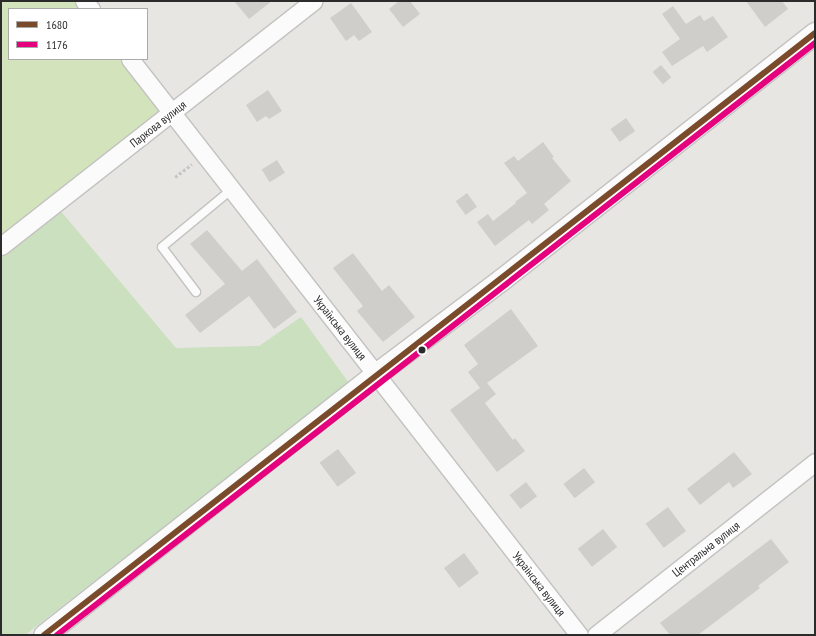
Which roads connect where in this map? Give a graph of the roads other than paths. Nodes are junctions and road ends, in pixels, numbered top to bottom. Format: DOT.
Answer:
graph roads {
  1 [pos="314,1"];
  2 [pos="815,33"];
  3 [pos="131,60"];
  4 [pos="172,112"];
  5 [pos="232,189"];
  6 [pos="1,246"];
  7 [pos="196,292"];
  8 [pos="376,374"];
  9 [pos="815,462"];
  10 [pos="44,635"];
  11 [pos="579,635"];
  12 [pos="596,635"];
  1 -- 4 [label="street, Паркова вулиця"];
  2 -- 8 [label="street"];
  3 -- 4 [label="street, Українська вулиця"];
  4 -- 5 [label="street, Українська вулиця"];
  4 -- 6 [label="street, Паркова вулиця"];
  5 -- 7 [label="lane"];
  5 -- 8 [label="street, Українська вулиця"];
  8 -- 10 [label="street"];
  8 -- 11 [label="street, Українська вулиця"];
  9 -- 12 [label="street, Центральна вулиця"];
}
